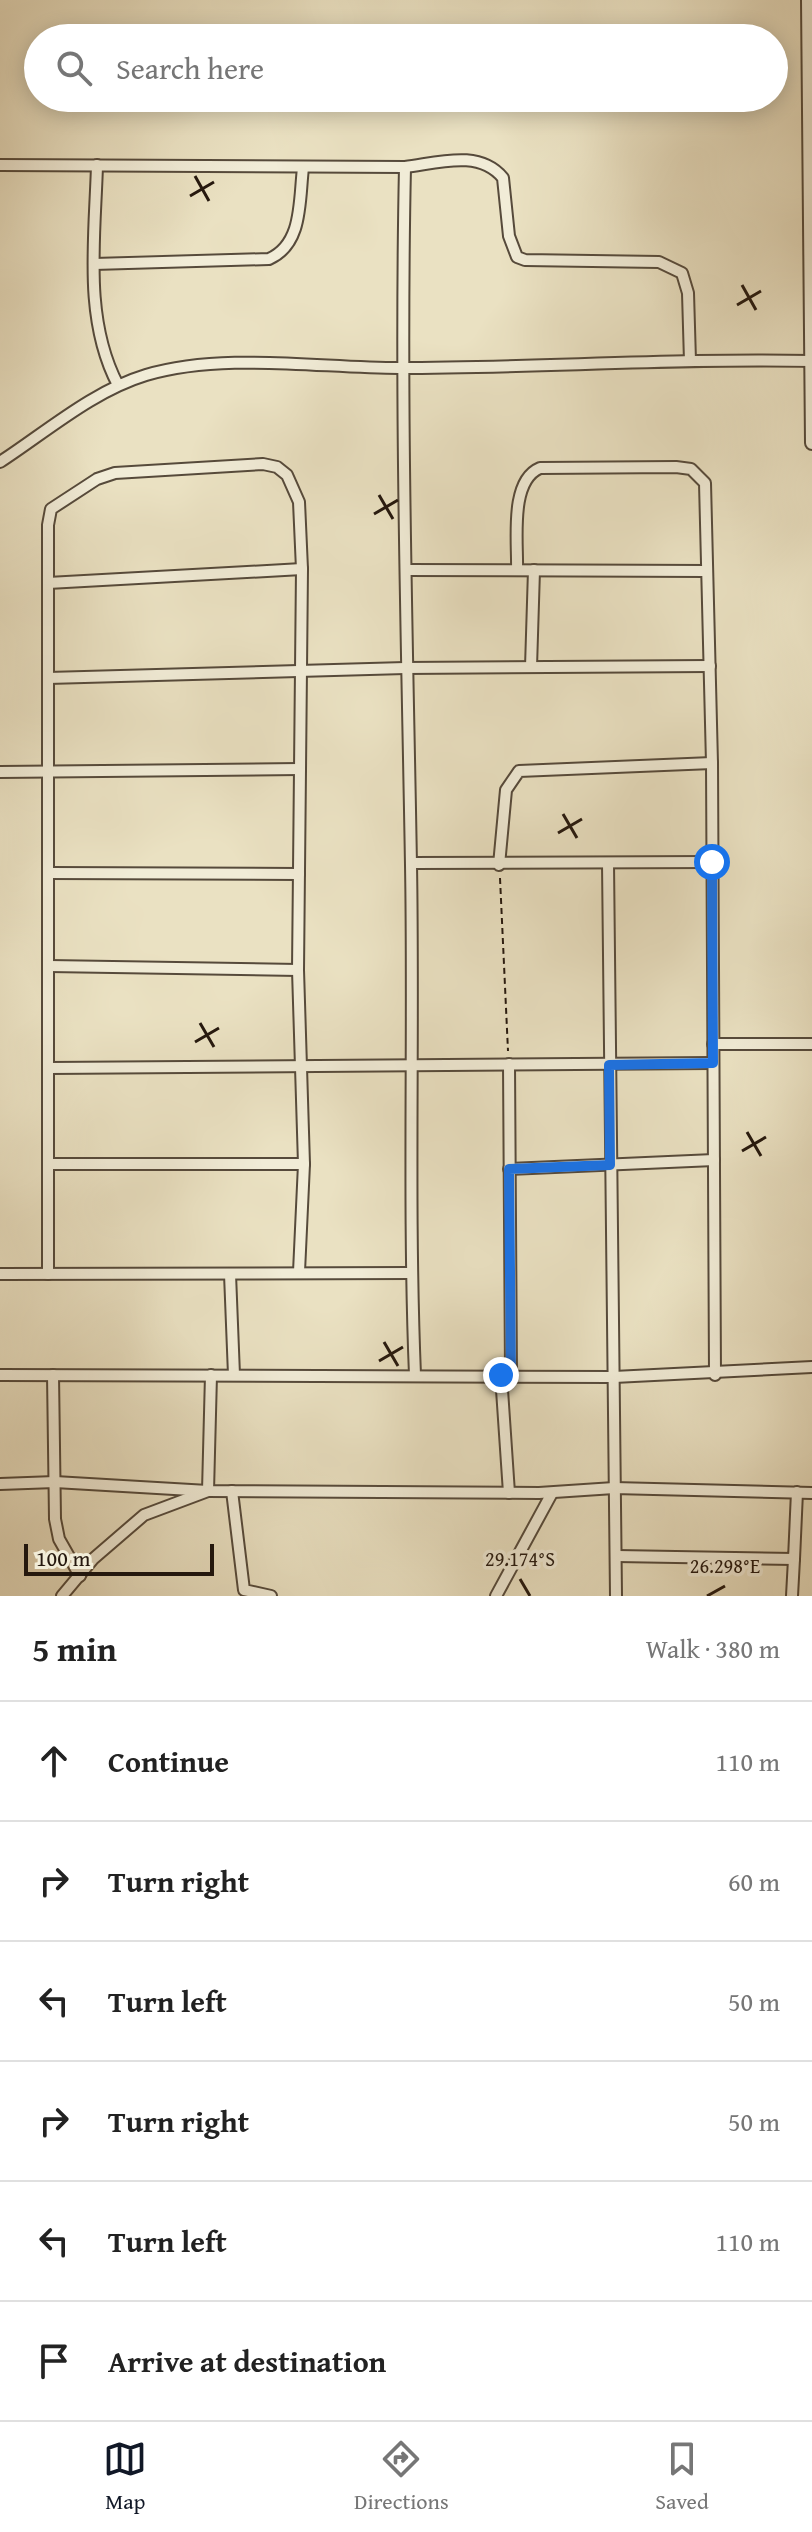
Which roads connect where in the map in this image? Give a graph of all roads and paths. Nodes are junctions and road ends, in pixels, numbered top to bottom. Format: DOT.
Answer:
graph roads {
  1 [pos="808,0"];
  2 [pos="810,114"];
  3 [pos="0,165"];
  4 [pos="97,165"];
  5 [pos="405,167"];
  6 [pos="303,168"];
  7 [pos="94,264"];
  8 [pos="690,361"];
  9 [pos="811,361"];
  10 [pos="400,368"];
  11 [pos="118,385"];
  12 [pos="812,443"];
  13 [pos="0,462"];
  14 [pos="302,569"];
  15 [pos="406,570"];
  16 [pos="517,570"];
  17 [pos="534,570"];
  18 [pos="707,571"];
  19 [pos="48,583"];
  20 [pos="710,666"];
  21 [pos="531,667"];
  22 [pos="405,668"];
  23 [pos="302,671"];
  24 [pos="48,678"];
  25 [pos="712,763"];
  26 [pos="300,769"];
  27 [pos="0,772"];
  28 [pos="48,774"];
  29 [pos="712,862"];
  30 [pos="411,863"];
  31 [pos="608,863"];
  32 [pos="499,865"];
  33 [pos="49,873"];
  34 [pos="299,874"];
  35 [pos="49,966"];
  36 [pos="298,970"];
  37 [pos="713,1044"];
  38 [pos="812,1044"];
  39 [pos="713,1063"];
  40 [pos="509,1064"];
  41 [pos="413,1065"];
  42 [pos="609,1065"];
  43 [pos="301,1067"];
  44 [pos="49,1068"];
  45 [pos="714,1160"];
  46 [pos="49,1164"];
  47 [pos="304,1164"];
  48 [pos="610,1165"];
  49 [pos="509,1169"];
  50 [pos="299,1272"];
  51 [pos="411,1273"];
  52 [pos="0,1274"];
  53 [pos="48,1274"];
  54 [pos="230,1274"];
  55 [pos="812,1367"];
  56 [pos="0,1375"];
  57 [pos="53,1375"];
  58 [pos="211,1375"];
  59 [pos="234,1375"];
  60 [pos="415,1375"];
  61 [pos="506,1375"];
  62 [pos="715,1375"];
  63 [pos="614,1377"];
  64 [pos="55,1482"];
  65 [pos="0,1484"];
  66 [pos="614,1488"];
  67 [pos="208,1491"];
  68 [pos="232,1491"];
  69 [pos="797,1492"];
  70 [pos="509,1493"];
  71 [pos="552,1493"];
  72 [pos="812,1493"];
  73 [pos="617,1556"];
  74 [pos="794,1559"];
  75 [pos="80,1576"];
  76 [pos="62,1596"];
  77 [pos="271,1596"];
  78 [pos="496,1596"];
  79 [pos="616,1596"];
  80 [pos="792,1596"];
  1 -- 2 [label="street"];
  2 -- 9 [label="street"];
  3 -- 4 [label="street"];
  4 -- 6 [label="street"];
  4 -- 7 [label="street"];
  5 -- 6 [label="street"];
  5 -- 8 [label="street"];
  5 -- 10 [label="street"];
  6 -- 7 [label="street"];
  7 -- 11 [label="street"];
  8 -- 9 [label="street"];
  8 -- 10 [label="street"];
  9 -- 12 [label="street"];
  10 -- 11 [label="street"];
  10 -- 15 [label="street"];
  11 -- 13 [label="street"];
  14 -- 19 [label="street"];
  14 -- 19 [label="street"];
  14 -- 23 [label="street"];
  15 -- 16 [label="street"];
  15 -- 22 [label="street"];
  16 -- 17 [label="street"];
  16 -- 18 [label="street"];
  17 -- 18 [label="street"];
  17 -- 21 [label="street"];
  18 -- 20 [label="street"];
  19 -- 24 [label="street"];
  20 -- 21 [label="street"];
  20 -- 25 [label="street"];
  21 -- 22 [label="street"];
  22 -- 23 [label="street"];
  22 -- 30 [label="street"];
  23 -- 24 [label="street"];
  23 -- 26 [label="street"];
  24 -- 28 [label="street"];
  25 -- 29 [label="street"];
  25 -- 32 [label="street"];
  26 -- 28 [label="street"];
  26 -- 34 [label="street"];
  27 -- 28 [label="street"];
  28 -- 33 [label="street"];
  29 -- 31 [label="street"];
  29 -- 37 [label="street"];
  30 -- 32 [label="street"];
  30 -- 41 [label="street"];
  31 -- 32 [label="street"];
  31 -- 42 [label="street"];
  32 -- 40 [label="path"];
  33 -- 34 [label="street"];
  33 -- 35 [label="street"];
  34 -- 36 [label="street"];
  35 -- 36 [label="street"];
  35 -- 44 [label="street"];
  36 -- 43 [label="street"];
  37 -- 38 [label="street"];
  37 -- 39 [label="street"];
  39 -- 42 [label="street"];
  39 -- 45 [label="street"];
  40 -- 41 [label="street"];
  40 -- 42 [label="street"];
  40 -- 49 [label="street"];
  41 -- 43 [label="street"];
  41 -- 51 [label="street"];
  42 -- 48 [label="street"];
  43 -- 44 [label="street"];
  43 -- 47 [label="street"];
  44 -- 46 [label="street"];
  45 -- 48 [label="street"];
  45 -- 62 [label="street"];
  46 -- 47 [label="street"];
  46 -- 53 [label="street"];
  47 -- 50 [label="street"];
  48 -- 49 [label="street"];
  48 -- 63 [label="street"];
  49 -- 61 [label="street"];
  50 -- 51 [label="street"];
  50 -- 54 [label="street"];
  51 -- 60 [label="street"];
  52 -- 53 [label="street"];
  53 -- 54 [label="street"];
  54 -- 59 [label="street"];
  55 -- 62 [label="street"];
  56 -- 57 [label="street"];
  57 -- 58 [label="street"];
  57 -- 64 [label="street"];
  58 -- 59 [label="street"];
  58 -- 67 [label="street"];
  59 -- 60 [label="street"];
  60 -- 61 [label="street"];
  61 -- 63 [label="street"];
  61 -- 70 [label="street"];
  62 -- 63 [label="street"];
  63 -- 66 [label="street"];
  64 -- 65 [label="street"];
  64 -- 67 [label="street"];
  64 -- 75 [label="street"];
  66 -- 69 [label="street"];
  66 -- 71 [label="street"];
  66 -- 73 [label="street"];
  67 -- 68 [label="street"];
  67 -- 75 [label="street"];
  68 -- 70 [label="street"];
  68 -- 77 [label="street"];
  69 -- 72 [label="street"];
  69 -- 74 [label="street"];
  70 -- 71 [label="street"];
  71 -- 78 [label="street"];
  73 -- 74 [label="street"];
  73 -- 79 [label="street"];
  74 -- 80 [label="street"];
  75 -- 76 [label="street"];
}
